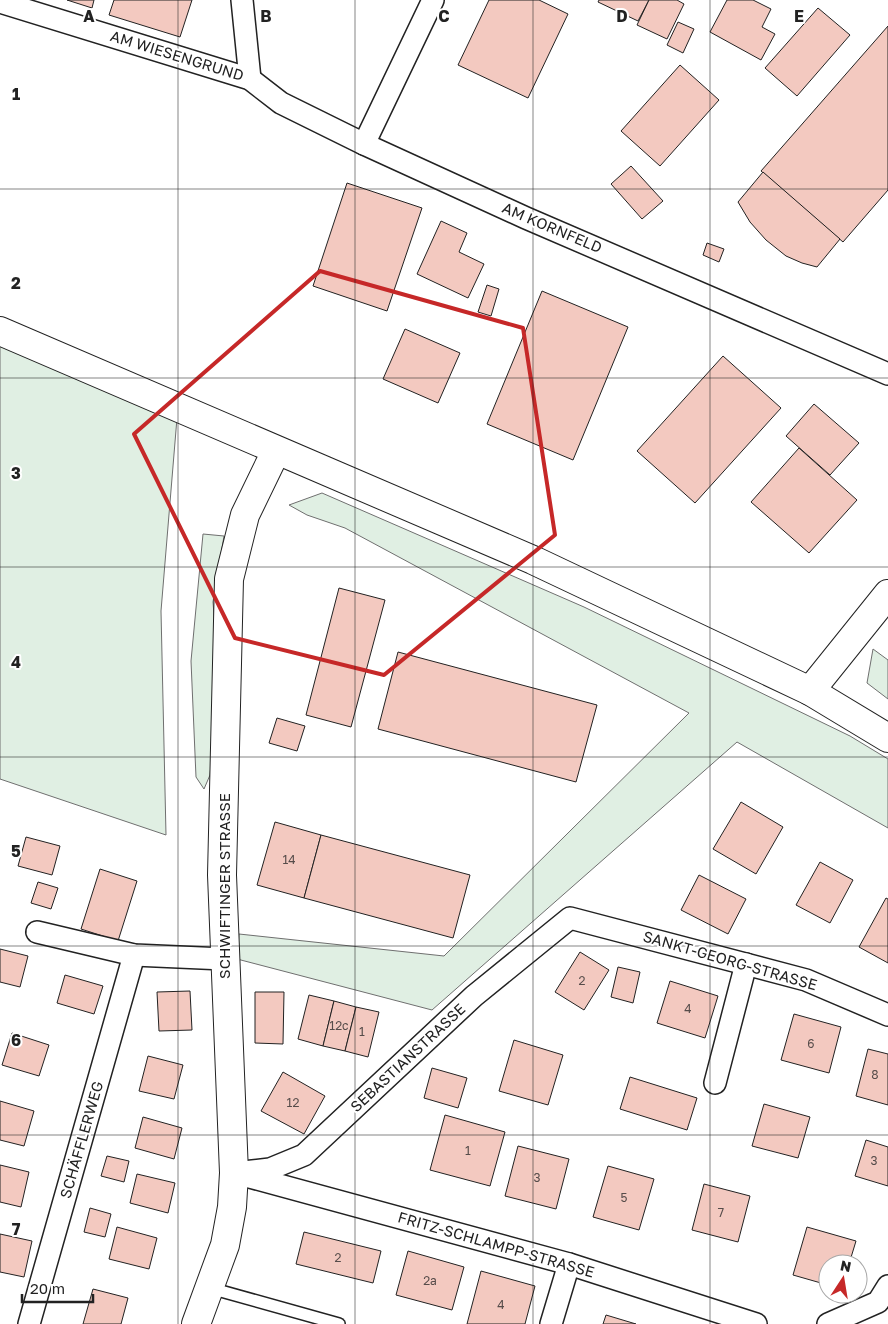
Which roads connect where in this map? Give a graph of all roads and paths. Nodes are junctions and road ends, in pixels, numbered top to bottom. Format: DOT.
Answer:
graph roads {
  1 [pos="242,0"];
  2 [pos="433,0"];
  3 [pos="0,2"];
  4 [pos="250,79"];
  5 [pos="364,144"];
  6 [pos="0,332"];
  7 [pos="888,374"];
  8 [pos="276,451"];
  9 [pos="888,594"];
  10 [pos="810,691"];
  11 [pos="888,738"];
  12 [pos="570,918"];
  13 [pos="37,932"];
  14 [pos="134,955"];
  15 [pos="224,959"];
  16 [pos="746,964"];
  17 [pos="888,1015"];
  18 [pos="715,1083"];
  19 [pos="234,1173"];
  20 [pos="569,1264"];
  21 [pos="888,1286"];
  22 [pos="210,1288"];
  23 [pos="29,1324"];
  24 [pos="196,1324"];
  25 [pos="339,1324"];
  26 [pos="550,1324"];
  27 [pos="756,1324"];
  28 [pos="828,1324"];
  1 -- 4 [label="street, AM WIESENGRUND"];
  2 -- 5 [label="street"];
  3 -- 4 [label="street, AM WIESENGRUND"];
  4 -- 5 [label="street, AM KORNFELD"];
  5 -- 7 [label="street, AM KORNFELD"];
  6 -- 8 [label="street"];
  8 -- 10 [label="street"];
  8 -- 15 [label="street, SCHWIFTINGER STRASSE"];
  9 -- 10 [label="street"];
  10 -- 11 [label="street"];
  12 -- 16 [label="street, SANKT-GEORG-STRASSE"];
  12 -- 19 [label="street, SEBASTIANSTRASSE"];
  13 -- 14 [label="street"];
  14 -- 15 [label="street"];
  14 -- 23 [label="street, SCHÄFFLERWEG"];
  15 -- 19 [label="street, SCHWIFTINGER STRASSE"];
  16 -- 17 [label="street, SANKT-GEORG-STRASSE"];
  16 -- 18 [label="street"];
  19 -- 20 [label="street, FRITZ-SCHLAMPP-STRASSE"];
  19 -- 22 [label="street, SCHWIFTINGER STRASSE"];
  20 -- 26 [label="street"];
  20 -- 27 [label="street, FRITZ-SCHLAMPP-STRASSE"];
  21 -- 28 [label="street"];
  22 -- 24 [label="street, SCHWIFTINGER STRASSE"];
  22 -- 25 [label="lane"];
}
